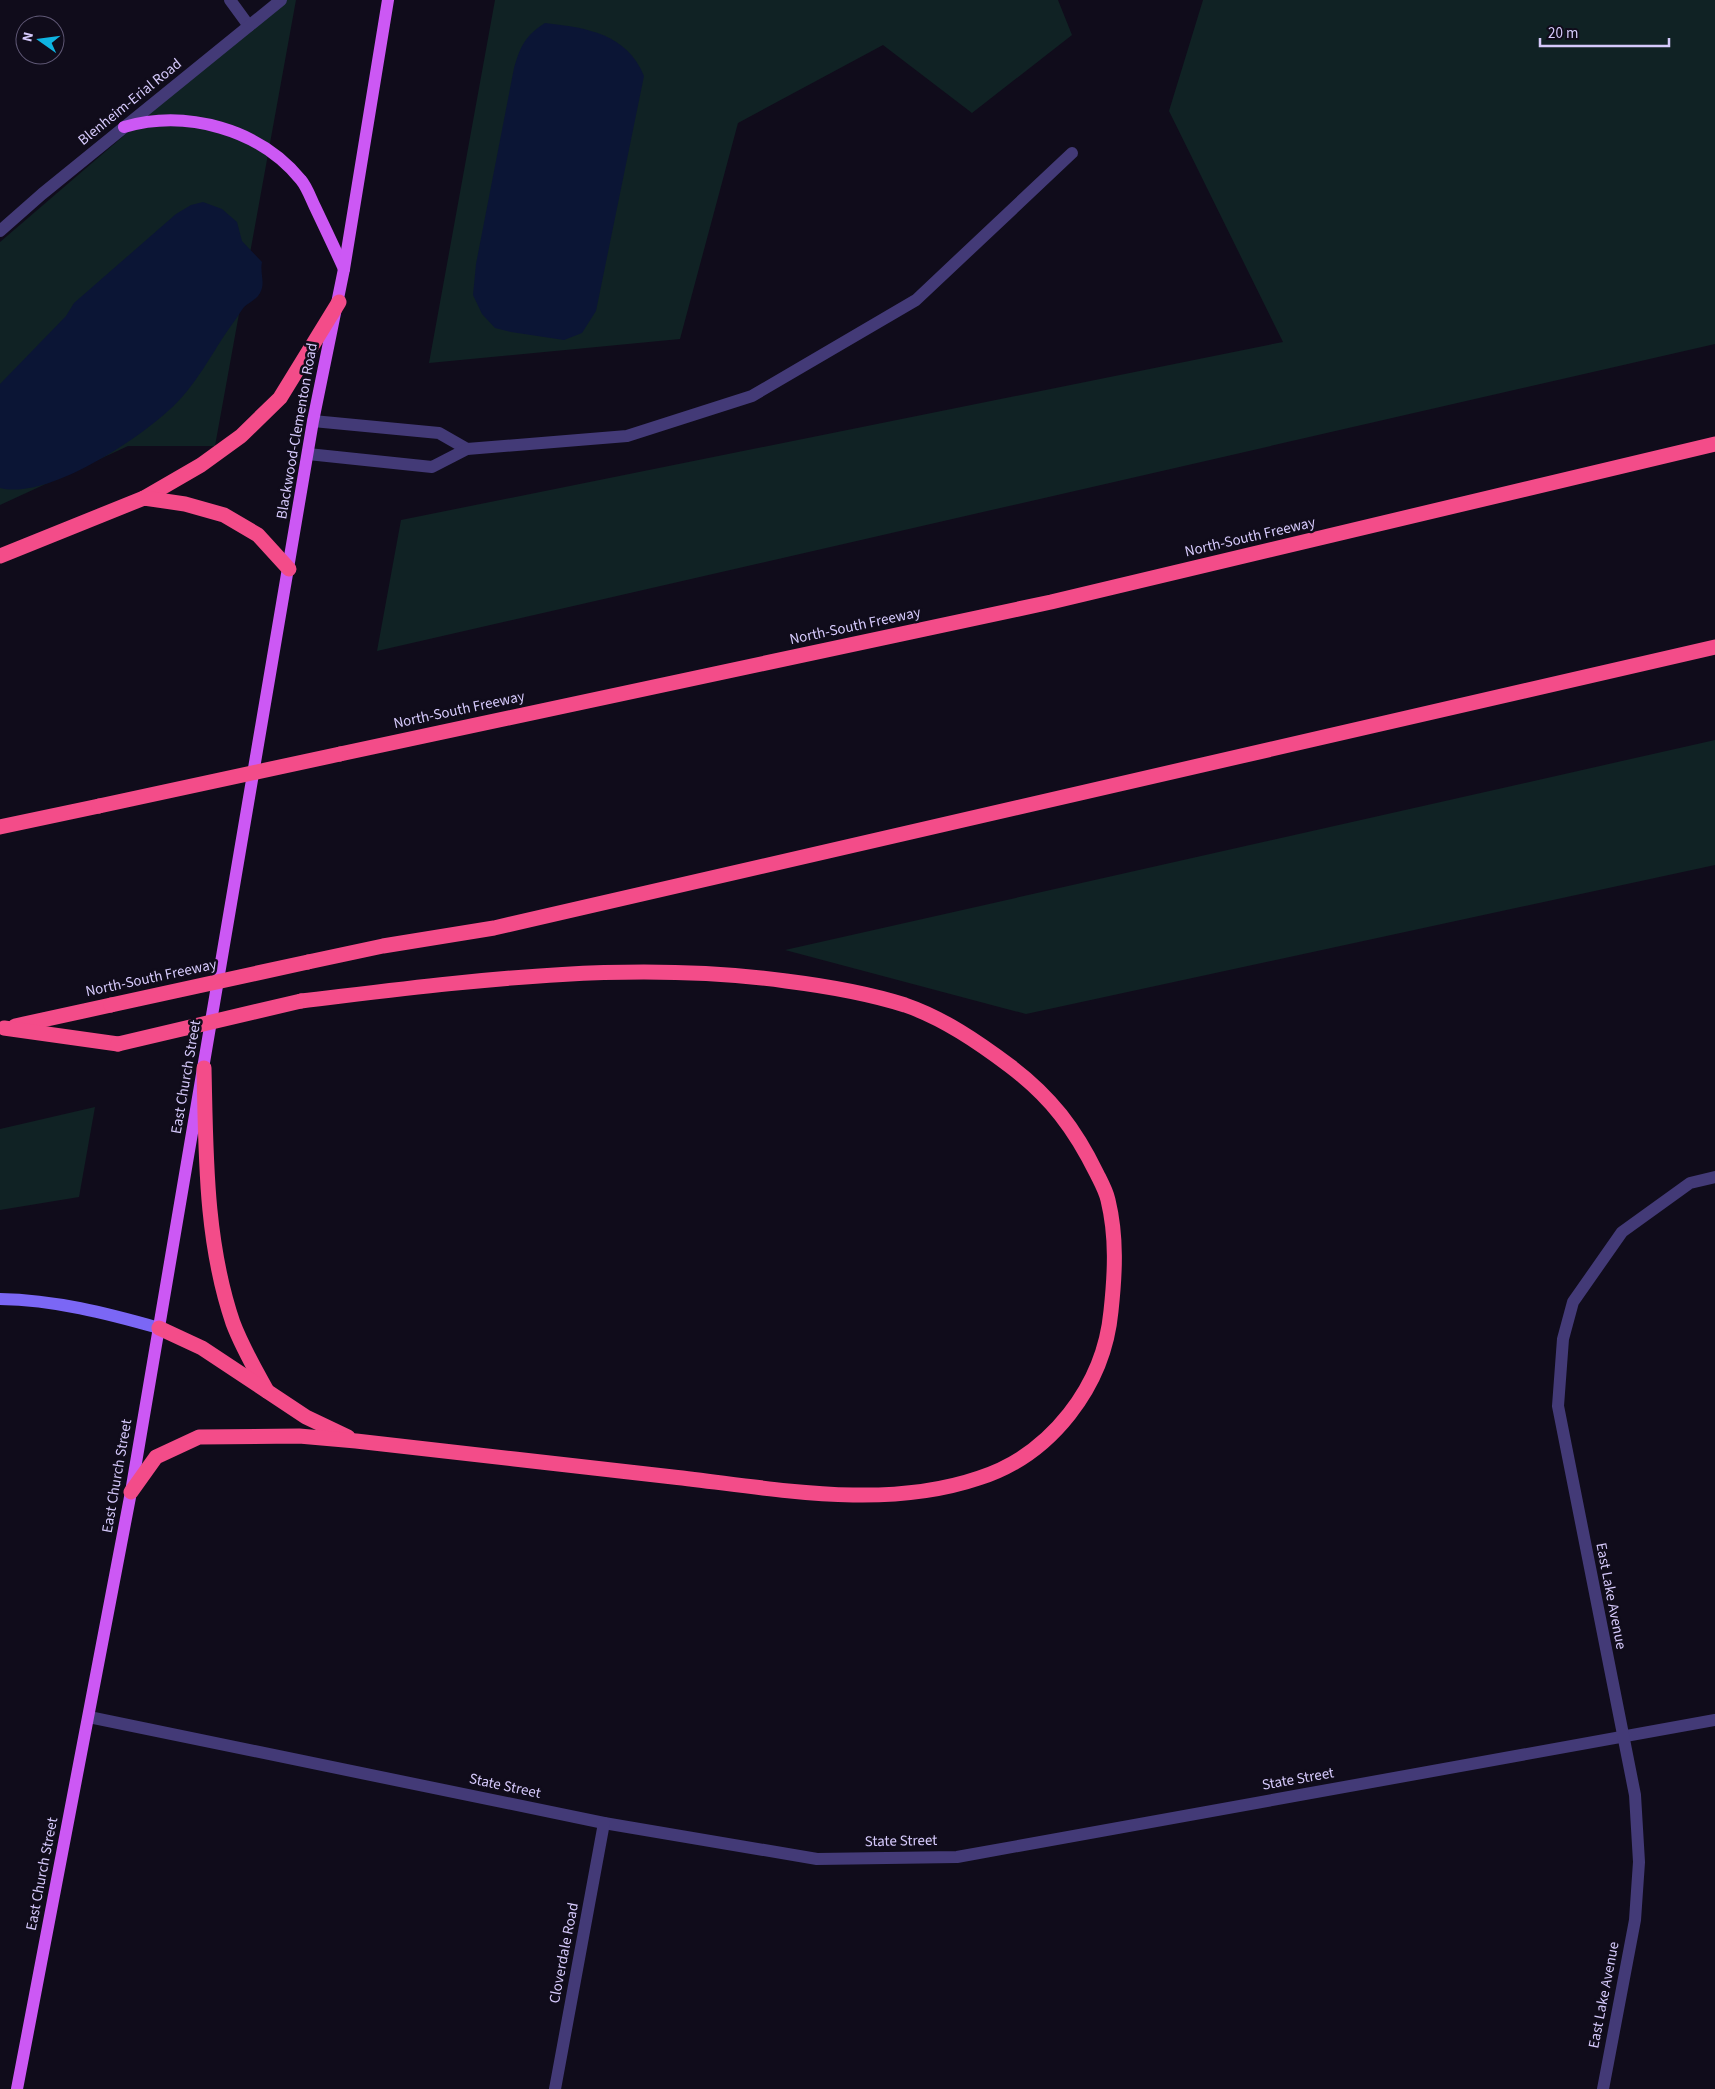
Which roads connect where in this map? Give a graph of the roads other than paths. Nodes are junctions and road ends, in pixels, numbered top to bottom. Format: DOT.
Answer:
graph roads {
  1 [pos="230,0"];
  2 [pos="281,0"];
  3 [pos="388,0"];
  4 [pos="250,26"];
  5 [pos="124,127"];
  6 [pos="1072,153"];
  7 [pos="1,227"];
  8 [pos="344,269"];
  9 [pos="338,302"];
  10 [pos="313,421"];
  11 [pos="1715,444"];
  12 [pos="467,449"];
  13 [pos="308,454"];
  14 [pos="144,498"];
  15 [pos="0,556"];
  16 [pos="290,569"];
  17 [pos="1715,647"];
  18 [pos="0,828"];
  19 [pos="239,867"];
  20 [pos="2,1028"];
  21 [pos="204,1068"];
  22 [pos="1715,1177"];
  23 [pos="0,1299"];
  24 [pos="159,1328"];
  25 [pos="267,1391"];
  26 [pos="356,1441"];
  27 [pos="131,1492"];
  28 [pos="89,1717"];
  29 [pos="1715,1720"];
  30 [pos="1622,1738"];
  31 [pos="604,1823"];
  32 [pos="17,2089"];
  33 [pos="555,2089"];
  34 [pos="1603,2089"];
  1 -- 4 [label="street"];
  2 -- 4 [label="street, Blenheim-Erial Road"];
  3 -- 8 [label="main road, Blackwood-Clementon Road"];
  4 -- 5 [label="street, Blenheim-Erial Road"];
  5 -- 7 [label="street, Blenheim-Erial Road"];
  5 -- 8 [label="main road"];
  6 -- 12 [label="street"];
  8 -- 9 [label="main road, Blackwood-Clementon Road"];
  9 -- 10 [label="main road, Blackwood-Clementon Road"];
  9 -- 14 [label="highway"];
  10 -- 12 [label="street"];
  10 -- 13 [label="main road, Blackwood-Clementon Road"];
  11 -- 18 [label="highway, North-South Freeway, bridge"];
  12 -- 13 [label="street"];
  13 -- 16 [label="main road, Blackwood-Clementon Road"];
  14 -- 15 [label="highway"];
  14 -- 16 [label="highway"];
  16 -- 19 [label="main road, Blackwood-Clementon Road"];
  17 -- 20 [label="highway, North-South Freeway, bridge"];
  19 -- 21 [label="main road, East Church Street"];
  20 -- 26 [label="highway, bridge"];
  21 -- 24 [label="main road, East Church Street"];
  21 -- 25 [label="highway"];
  22 -- 30 [label="street, East Lake Avenue"];
  23 -- 24 [label="main road"];
  24 -- 25 [label="highway"];
  24 -- 27 [label="main road, East Church Street"];
  25 -- 26 [label="highway"];
  26 -- 27 [label="highway"];
  27 -- 28 [label="main road, East Church Street"];
  28 -- 31 [label="street, State Street"];
  28 -- 32 [label="main road, East Church Street"];
  29 -- 30 [label="street, State Street"];
  30 -- 31 [label="street, State Street"];
  30 -- 34 [label="street, East Lake Avenue"];
  31 -- 33 [label="street, Cloverdale Road"];
}
